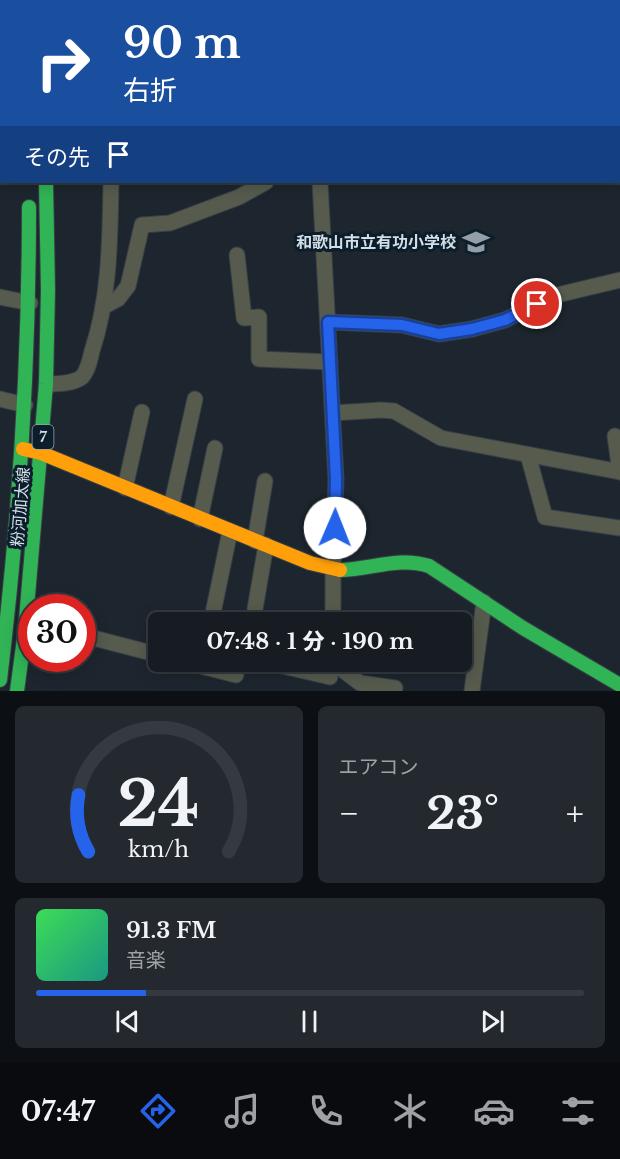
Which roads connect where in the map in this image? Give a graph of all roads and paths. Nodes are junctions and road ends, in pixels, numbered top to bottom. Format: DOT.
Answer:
graph roads {
  1 [pos="46,183"];
  2 [pos="111,183"];
  3 [pos="264,183"];
  4 [pos="320,183"];
  5 [pos="29,197"];
  6 [pos="237,255"];
  7 [pos="620,280"];
  8 [pos="0,297"];
  9 [pos="30,303"];
  10 [pos="103,307"];
  11 [pos="328,322"];
  12 [pos="330,362"];
  13 [pos="46,384"];
  14 [pos="0,399"];
  15 [pos="195,399"];
  16 [pos="25,405"];
  17 [pos="142,412"];
  18 [pos="333,413"];
  19 [pos="615,436"];
  20 [pos="215,448"];
  21 [pos="22,449"];
  22 [pos="41,453"];
  23 [pos="528,454"];
  24 [pos="620,472"];
  25 [pos="264,481"];
  26 [pos="125,488"];
  27 [pos="171,507"];
  28 [pos="200,519"];
  29 [pos="620,528"];
  30 [pos="230,531"];
  31 [pos="260,543"];
  32 [pos="333,569"];
  33 [pos="31,594"];
  34 [pos="484,602"];
  35 [pos="255,609"];
  36 [pos="213,612"];
  37 [pos="333,612"];
  38 [pos="96,638"];
  39 [pos="148,652"];
  40 [pos="20,672"];
  41 [pos="224,672"];
  42 [pos="331,673"];
  43 [pos="236,675"];
  44 [pos="0,680"];
  45 [pos="620,686"];
  46 [pos="395,688"];
  47 [pos="17,691"];
  48 [pos="472,691"];
  1 -- 13 [label="main road, 粉河加太線 / 7"];
  2 -- 10 [label="street"];
  3 -- 10 [label="street"];
  4 -- 11 [label="street"];
  5 -- 9 [label="main road, 粉河加太線 / 7"];
  6 -- 12 [label="street"];
  7 -- 11 [label="street"];
  8 -- 9 [label="street"];
  9 -- 16 [label="main road, 粉河加太線 / 7"];
  10 -- 13 [label="street"];
  11 -- 12 [label="street"];
  12 -- 18 [label="street"];
  13 -- 22 [label="main road, 粉河加太線 / 7"];
  14 -- 16 [label="street"];
  15 -- 27 [label="street"];
  16 -- 21 [label="main road, 粉河加太線 / 7"];
  17 -- 26 [label="street"];
  18 -- 23 [label="street"];
  18 -- 32 [label="street"];
  19 -- 24 [label="street"];
  20 -- 28 [label="street"];
  21 -- 22 [label="main road"];
  21 -- 44 [label="main road, 粉河加太線 / 7"];
  22 -- 26 [label="main road"];
  22 -- 33 [label="main road, 粉河加太線 / 7"];
  23 -- 24 [label="street"];
  23 -- 29 [label="street"];
  25 -- 31 [label="street"];
  26 -- 27 [label="main road"];
  27 -- 28 [label="main road"];
  28 -- 30 [label="main road"];
  30 -- 31 [label="main road"];
  30 -- 36 [label="street"];
  31 -- 32 [label="main road"];
  31 -- 35 [label="street"];
  32 -- 34 [label="main road"];
  32 -- 37 [label="street"];
  34 -- 45 [label="main road"];
  34 -- 48 [label="street"];
  38 -- 39 [label="street"];
  40 -- 47 [label="main road, 粉河加太線 / 7"];
  41 -- 43 [label="street"];
  42 -- 46 [label="street"];
}
